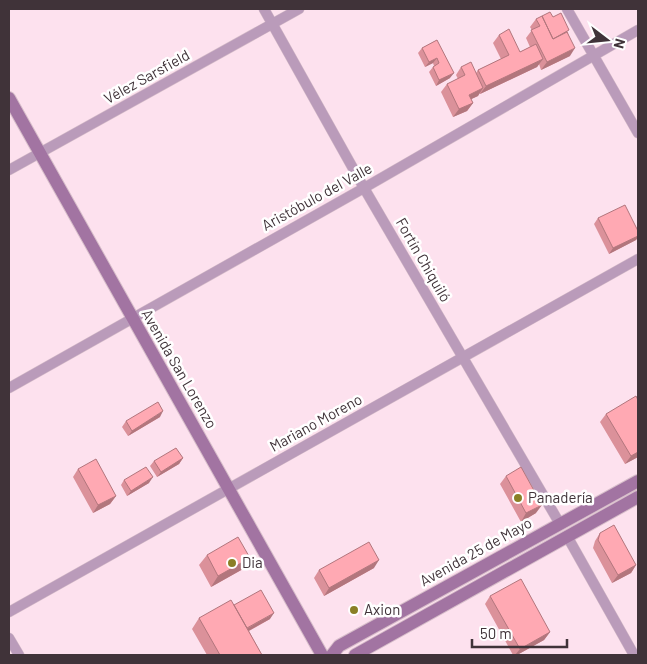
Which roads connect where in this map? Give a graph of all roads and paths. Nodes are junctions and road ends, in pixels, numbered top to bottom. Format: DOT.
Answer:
graph roads {
  1 [pos="264,9"];
  2 [pos="299,9"];
  3 [pos="568,9"];
  4 [pos="273,24"];
  5 [pos="638,30"];
  6 [pos="594,54"];
  7 [pos="9,98"];
  8 [pos="638,133"];
  9 [pos="40,153"];
  10 [pos="9,170"];
  11 [pos="364,188"];
  12 [pos="638,260"];
  13 [pos="132,318"];
  14 [pos="462,358"];
  15 [pos="9,388"];
  16 [pos="638,481"];
  17 [pos="229,489"];
  18 [pos="638,497"];
  19 [pos="560,524"];
  20 [pos="567,536"];
  21 [pos="9,612"];
  22 [pos="9,638"];
  23 [pos="19,655"];
  24 [pos="322,655"];
  25 [pos="332,655"];
  26 [pos="355,655"];
  27 [pos="634,655"];
  1 -- 4 [label="street, Fortín Chiquiló"];
  2 -- 4 [label="street, Vélez Sarsfield"];
  3 -- 6 [label="street"];
  4 -- 9 [label="street, Vélez Sarsfield"];
  4 -- 11 [label="street, Fortín Chiquiló"];
  5 -- 6 [label="street, Aristóbulo del Valle"];
  6 -- 8 [label="street"];
  6 -- 11 [label="street, Aristóbulo del Valle"];
  7 -- 9 [label="main road, Avenida San Lorenzo"];
  9 -- 10 [label="street, Vélez Sarsfield"];
  9 -- 13 [label="main road, Avenida San Lorenzo"];
  11 -- 13 [label="street, Aristóbulo del Valle"];
  11 -- 14 [label="street, Fortín Chiquiló"];
  12 -- 14 [label="street, Mariano Moreno"];
  13 -- 15 [label="street, Aristóbulo del Valle"];
  13 -- 17 [label="main road, Avenida San Lorenzo"];
  14 -- 17 [label="street, Mariano Moreno"];
  14 -- 19 [label="street, Fortín Chiquiló"];
  16 -- 19 [label="main road, Avenida 25 de Mayo"];
  17 -- 21 [label="street, Mariano Moreno"];
  17 -- 24 [label="main road, Avenida San Lorenzo"];
  18 -- 20 [label="main road, Avenida 25 de Mayo"];
  19 -- 20 [label="main road"];
  19 -- 25 [label="main road, Avenida 25 de Mayo"];
  20 -- 26 [label="main road, Avenida 25 de Mayo"];
  20 -- 27 [label="street"];
  22 -- 23 [label="street"];
}
